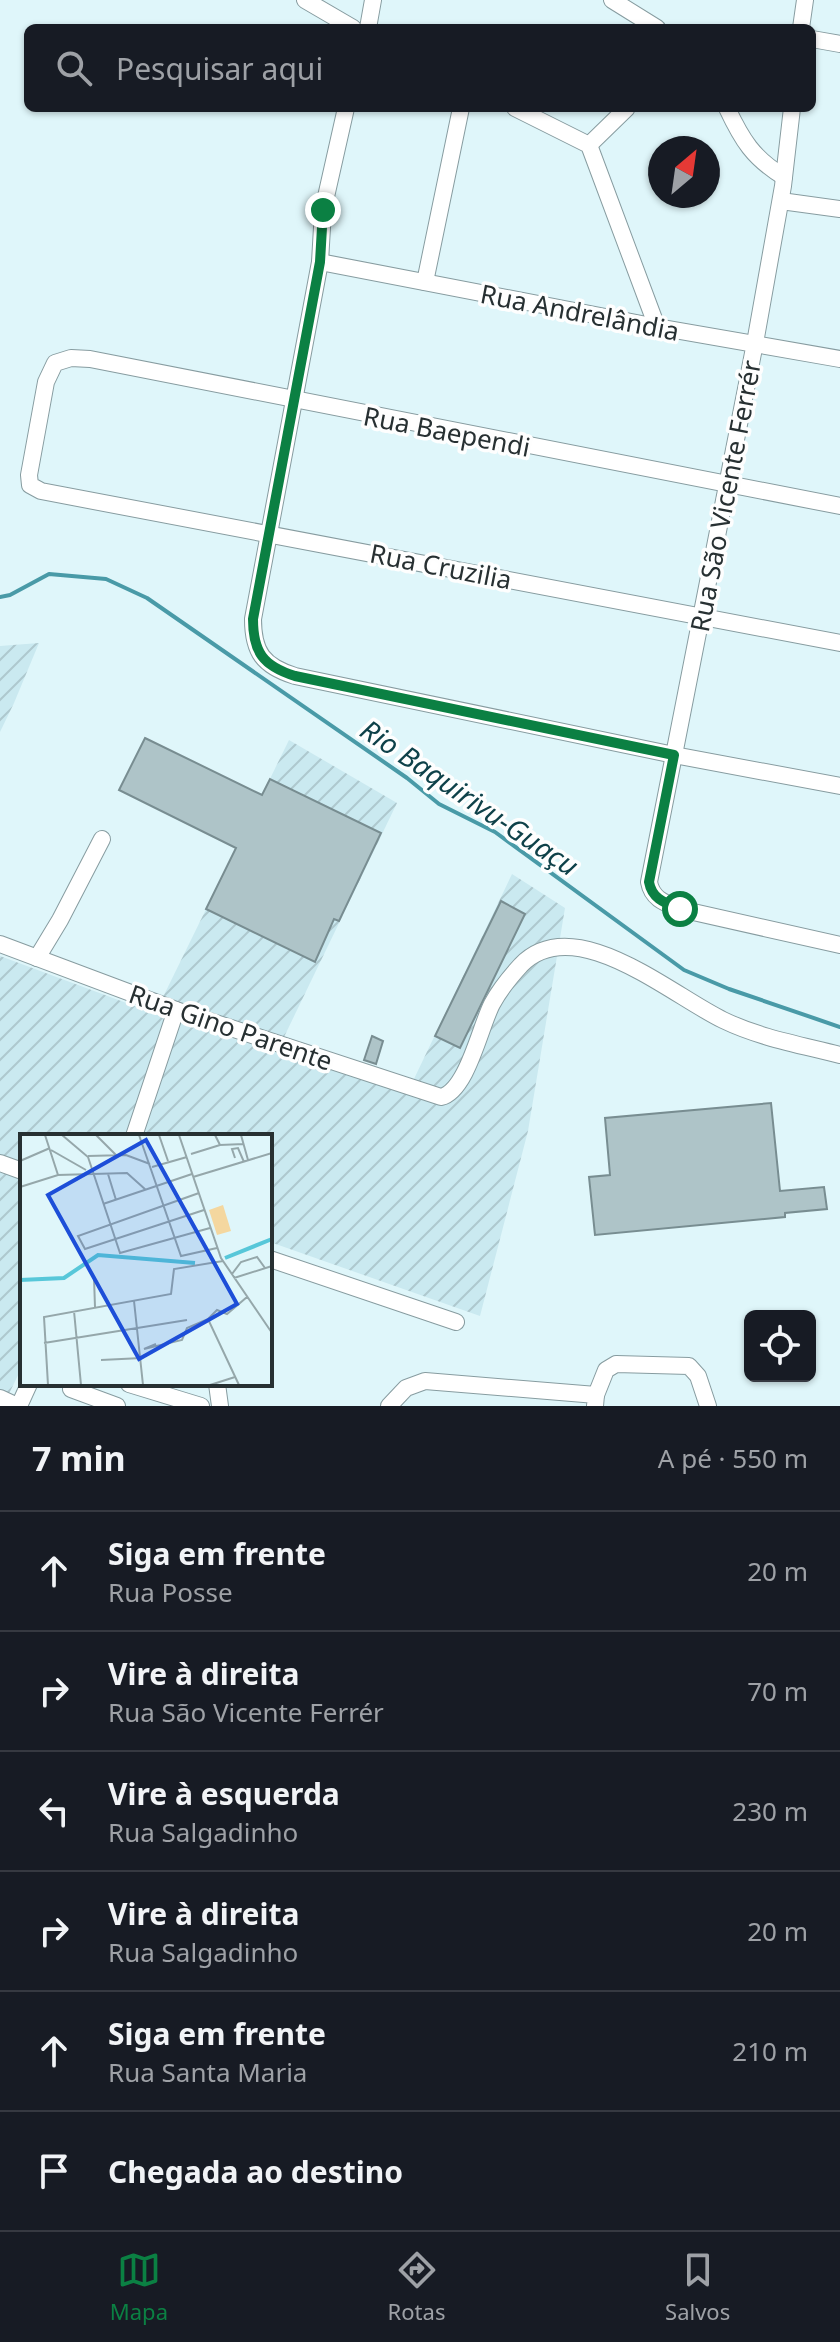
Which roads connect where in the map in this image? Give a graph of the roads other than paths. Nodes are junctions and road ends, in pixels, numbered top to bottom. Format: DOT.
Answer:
graph roads {
  1 [pos="306,0"];
  2 [pos="373,0"];
  3 [pos="612,0"];
  4 [pos="805,0"];
  5 [pos="346,24"];
  6 [pos="369,24"];
  7 [pos="651,24"];
  8 [pos="802,24"];
  9 [pos="816,40"];
  10 [pos="840,44"];
  11 [pos="345,112"];
  12 [pos="460,112"];
  13 [pos="523,112"];
  14 [pos="623,112"];
  15 [pos="729,112"];
  16 [pos="792,112"];
  17 [pos="589,145"];
  18 [pos="784,177"];
  19 [pos="781,201"];
  20 [pos="840,209"];
  21 [pos="320,262"];
  22 [pos="425,282"];
  23 [pos="657,327"];
  24 [pos="755,343"];
  25 [pos="840,359"];
  26 [pos="295,401"];
  27 [pos="727,484"];
  28 [pos="41,491"];
  29 [pos="840,506"];
  30 [pos="270,533"];
  31 [pos="702,617"];
  32 [pos="840,643"];
  33 [pos="674,755"];
  34 [pos="840,786"];
  35 [pos="102,839"];
  36 [pos="0,944"];
  37 [pos="840,945"];
  38 [pos="37,958"];
  39 [pos="176,1010"];
  40 [pos="840,1055"];
  41 [pos="135,1134"];
  42 [pos="0,1163"];
  43 [pos="20,1170"];
  44 [pos="272,1260"];
  45 [pos="456,1322"];
  46 [pos="28,1386"];
  47 [pos="132,1386"];
  48 [pos="217,1386"];
  49 [pos="71,1389"];
  50 [pos="0,1398"];
  51 [pos="595,1400"];
  52 [pos="158,1401"];
  53 [pos="18,1406"];
  54 [pos="117,1406"];
  55 [pos="201,1406"];
  56 [pos="220,1406"];
  57 [pos="389,1406"];
  58 [pos="708,1406"];
  1 -- 5 [label="street"];
  2 -- 6 [label="street"];
  3 -- 7 [label="street"];
  4 -- 8 [label="street"];
  9 -- 10 [label="street"];
  11 -- 21 [label="street"];
  12 -- 22 [label="street"];
  13 -- 17 [label="street"];
  14 -- 17 [label="street"];
  15 -- 18 [label="street"];
  16 -- 18 [label="street, Rua São Vicente Ferrér"];
  17 -- 23 [label="street"];
  18 -- 19 [label="street, Rua São Vicente Ferrér"];
  19 -- 20 [label="street"];
  19 -- 24 [label="street, Rua São Vicente Ferrér"];
  21 -- 22 [label="street, Rua Andrelândia"];
  21 -- 26 [label="street"];
  22 -- 23 [label="street, Rua Andrelândia"];
  23 -- 24 [label="street, Rua Andrelândia"];
  24 -- 25 [label="street, Rua Andrelândia"];
  24 -- 27 [label="street, Rua São Vicente Ferrér"];
  26 -- 27 [label="street, Rua Baependi"];
  26 -- 28 [label="street, Rua Baependi"];
  26 -- 30 [label="street"];
  27 -- 29 [label="street, Rua Baependi"];
  27 -- 31 [label="street, Rua São Vicente Ferrér"];
  28 -- 30 [label="street, Rua Cruzilia"];
  30 -- 31 [label="street, Rua Cruzilia"];
  30 -- 33 [label="street"];
  31 -- 32 [label="street, Rua Cruzilia"];
  31 -- 33 [label="street, Rua São Vicente Ferrér"];
  33 -- 34 [label="street"];
  33 -- 37 [label="street, Rua São Vicente Ferrér"];
  35 -- 38 [label="street"];
  36 -- 38 [label="street, Rua Gino Parente"];
  38 -- 39 [label="street, Rua Gino Parente"];
  39 -- 40 [label="street, Rua Gino Parente"];
  39 -- 41 [label="street"];
  42 -- 43 [label="street"];
  44 -- 45 [label="street"];
  46 -- 53 [label="street"];
  47 -- 52 [label="street"];
  48 -- 56 [label="street"];
  49 -- 54 [label="street"];
  50 -- 53 [label="street"];
  51 -- 57 [label="street"];
  51 -- 58 [label="street"];
  52 -- 55 [label="street"];
}
